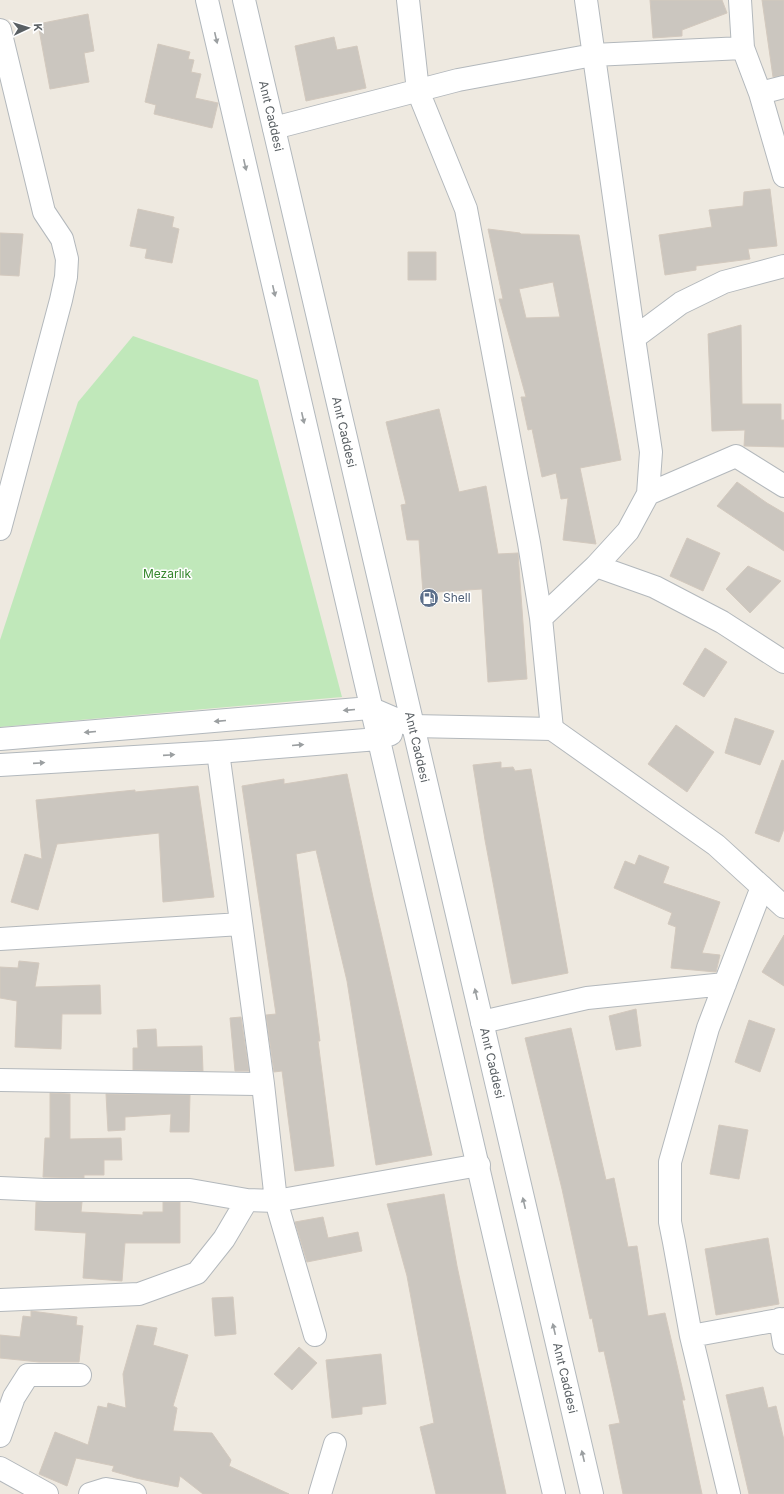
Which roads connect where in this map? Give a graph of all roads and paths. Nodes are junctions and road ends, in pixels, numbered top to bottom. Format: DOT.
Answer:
graph roads {
  1 [pos="207,0"];
  2 [pos="244,0"];
  3 [pos="408,0"];
  4 [pos="586,0"];
  5 [pos="740,0"];
  6 [pos="0,30"];
  7 [pos="744,48"];
  8 [pos="592,55"];
  9 [pos="6,78"];
  10 [pos="784,87"];
  11 [pos="418,90"];
  12 [pos="760,93"];
  13 [pos="274,128"];
  14 [pos="784,176"];
  15 [pos="784,266"];
  16 [pos="634,338"];
  17 [pos="784,486"];
  18 [pos="648,494"];
  19 [pos="0,529"];
  20 [pos="596,566"];
  21 [pos="541,618"];
  22 [pos="784,662"];
  23 [pos="370,708"];
  24 [pos="412,726"];
  25 [pos="552,729"];
  26 [pos="0,739"];
  27 [pos="378,739"];
  28 [pos="218,752"];
  29 [pos="0,765"];
  30 [pos="762,887"];
  31 [pos="784,907"];
  32 [pos="241,924"];
  33 [pos="0,939"];
  34 [pos="725,984"];
  35 [pos="482,1022"];
  36 [pos="0,1080"];
  37 [pos="263,1084"];
  38 [pos="478,1165"];
  39 [pos="0,1188"];
  40 [pos="247,1200"];
  41 [pos="276,1201"];
  42 [pos="0,1300"];
  43 [pos="782,1319"];
  44 [pos="315,1335"];
  45 [pos="691,1336"];
  46 [pos="784,1344"];
  47 [pos="80,1375"];
  48 [pos="0,1436"];
  49 [pos="335,1444"];
  50 [pos="0,1468"];
  51 [pos="47,1494"];
  52 [pos="90,1494"];
  53 [pos="135,1494"];
  54 [pos="320,1494"];
  55 [pos="554,1494"];
  56 [pos="592,1494"];
  57 [pos="729,1494"];
  1 -- 23 [label="street, one-way"];
  2 -- 13 [label="street, Anıt Caddesi"];
  3 -- 11 [label="street"];
  4 -- 8 [label="street"];
  5 -- 7 [label="street"];
  6 -- 9 [label="street"];
  7 -- 8 [label="street"];
  7 -- 12 [label="street"];
  8 -- 11 [label="street"];
  8 -- 16 [label="street"];
  9 -- 19 [label="street"];
  10 -- 12 [label="street"];
  11 -- 13 [label="street"];
  11 -- 21 [label="street"];
  12 -- 14 [label="street"];
  13 -- 24 [label="street, Anıt Caddesi"];
  15 -- 16 [label="street"];
  16 -- 18 [label="street"];
  17 -- 18 [label="street"];
  18 -- 20 [label="street"];
  20 -- 21 [label="street"];
  20 -- 22 [label="street"];
  21 -- 25 [label="street"];
  23 -- 24 [label="street"];
  23 -- 26 [label="street, one-way"];
  23 -- 27 [label="street"];
  24 -- 25 [label="street"];
  24 -- 27 [label="street"];
  35 -- 24 [label="street, Anıt Caddesi, one-way"];
  25 -- 30 [label="street"];
  28 -- 27 [label="street, one-way"];
  27 -- 38 [label="street"];
  29 -- 28 [label="street, one-way"];
  28 -- 32 [label="street"];
  30 -- 31 [label="street"];
  30 -- 34 [label="street"];
  32 -- 33 [label="street"];
  32 -- 37 [label="street"];
  34 -- 35 [label="street"];
  34 -- 45 [label="street"];
  56 -- 35 [label="street, Anıt Caddesi, one-way"];
  36 -- 37 [label="street"];
  37 -- 41 [label="street"];
  38 -- 41 [label="street"];
  38 -- 55 [label="street"];
  39 -- 40 [label="street"];
  40 -- 41 [label="street"];
  40 -- 42 [label="street"];
  41 -- 44 [label="street"];
  43 -- 45 [label="street"];
  43 -- 46 [label="street"];
  45 -- 57 [label="street"];
  47 -- 48 [label="street"];
  49 -- 54 [label="street"];
  50 -- 51 [label="street"];
  52 -- 53 [label="street"];
}
